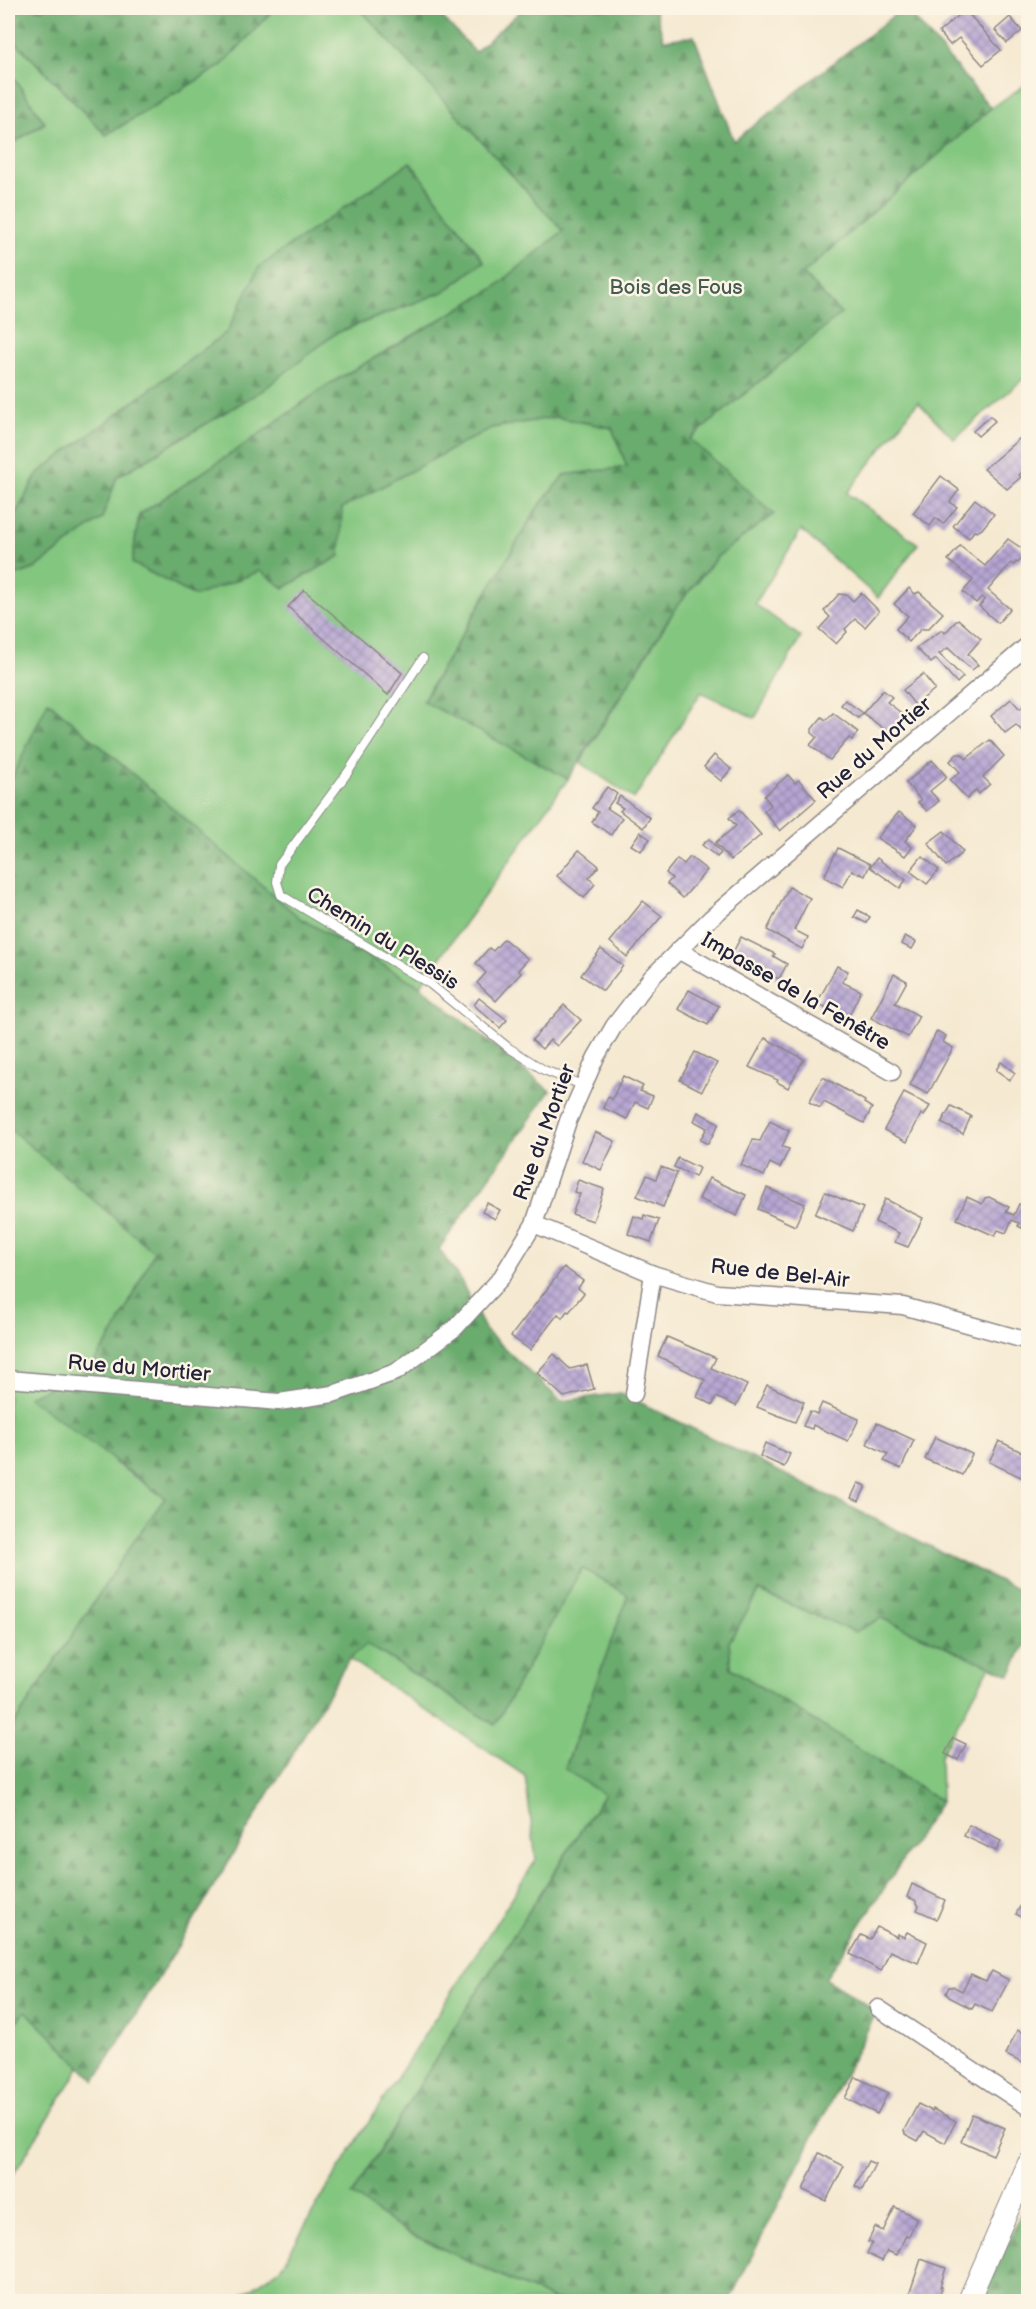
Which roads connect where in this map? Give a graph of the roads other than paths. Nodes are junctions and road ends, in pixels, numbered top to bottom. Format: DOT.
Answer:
graph roads {
  1 [pos="1029,645"];
  2 [pos="423,658"];
  3 [pos="678,950"];
  4 [pos="892,1072"];
  5 [pos="582,1085"];
  6 [pos="534,1224"];
  7 [pos="653,1274"];
  8 [pos="1029,1341"];
  9 [pos="8,1379"];
  10 [pos="634,1394"];
  11 [pos="878,2008"];
  12 [pos="1029,2107"];
  13 [pos="1029,2164"];
  14 [pos="968,2301"];
  1 -- 3 [label="street, Rue du Mortier"];
  2 -- 5 [label="lane, Chemin du Plessis"];
  3 -- 4 [label="street, Impasse de la Fenêtre"];
  3 -- 5 [label="street, Rue du Mortier"];
  5 -- 6 [label="street, Rue du Mortier"];
  6 -- 7 [label="street, Rue de Bel-Air"];
  6 -- 9 [label="street, Rue du Mortier"];
  7 -- 8 [label="street, Rue de Bel-Air"];
  7 -- 10 [label="street"];
  11 -- 12 [label="street"];
  13 -- 14 [label="street"];
}
